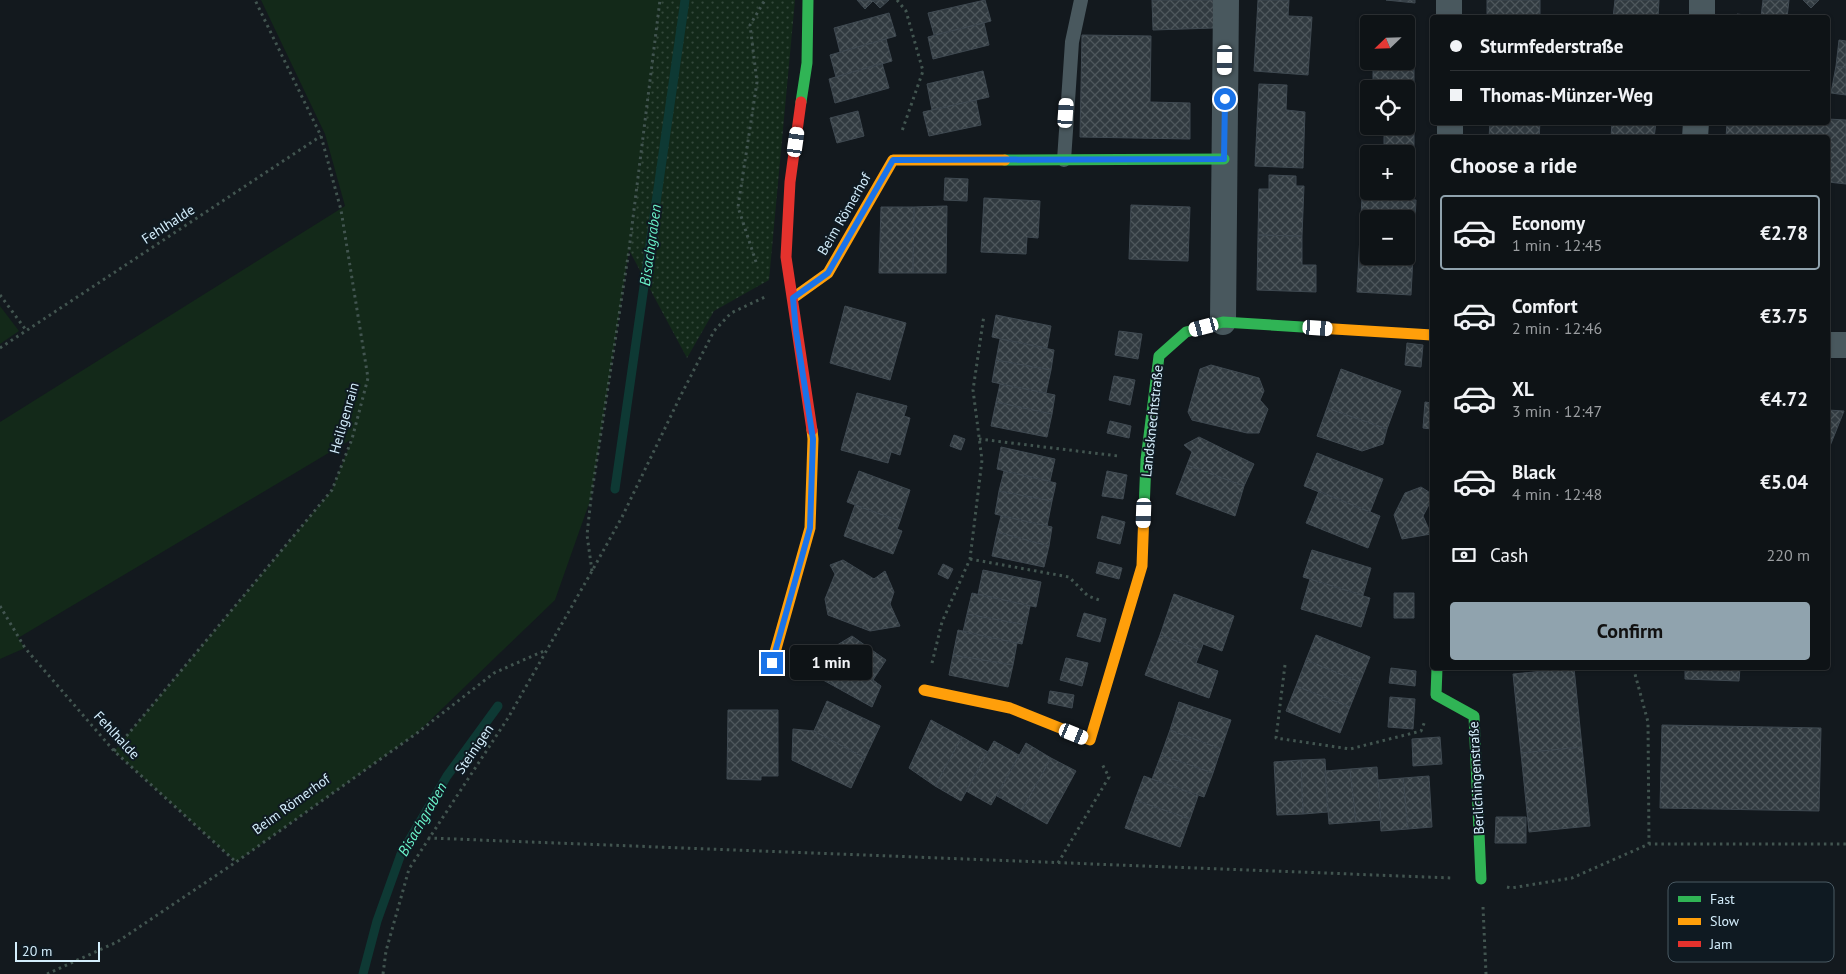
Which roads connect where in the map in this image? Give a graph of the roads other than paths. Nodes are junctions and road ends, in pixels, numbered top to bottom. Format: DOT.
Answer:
graph roads {
  1 [pos="808,0"];
  2 [pos="1080,0"];
  3 [pos="1226,0"];
  4 [pos="1449,0"];
  5 [pos="1449,15"];
  6 [pos="1224,159"];
  7 [pos="1064,160"];
  8 [pos="793,298"];
  9 [pos="1224,322"];
  10 [pos="1430,335"];
  11 [pos="1830,344"];
  12 [pos="1846,345"];
  13 [pos="772,663"];
  14 [pos="1437,670"];
  15 [pos="924,690"];
  16 [pos="1481,879"];
  1 -- 8 [label="street"];
  2 -- 7 [label="lane"];
  3 -- 6 [label="street"];
  4 -- 5 [label="street"];
  6 -- 7 [label="street"];
  6 -- 9 [label="street"];
  7 -- 8 [label="street, Beim Römerhof"];
  8 -- 13 [label="street"];
  9 -- 10 [label="street, Landsknechtstraße"];
  9 -- 15 [label="street, Landsknechtstraße"];
  11 -- 12 [label="street"];
  14 -- 16 [label="street, Berlichingenstraße"];
}
